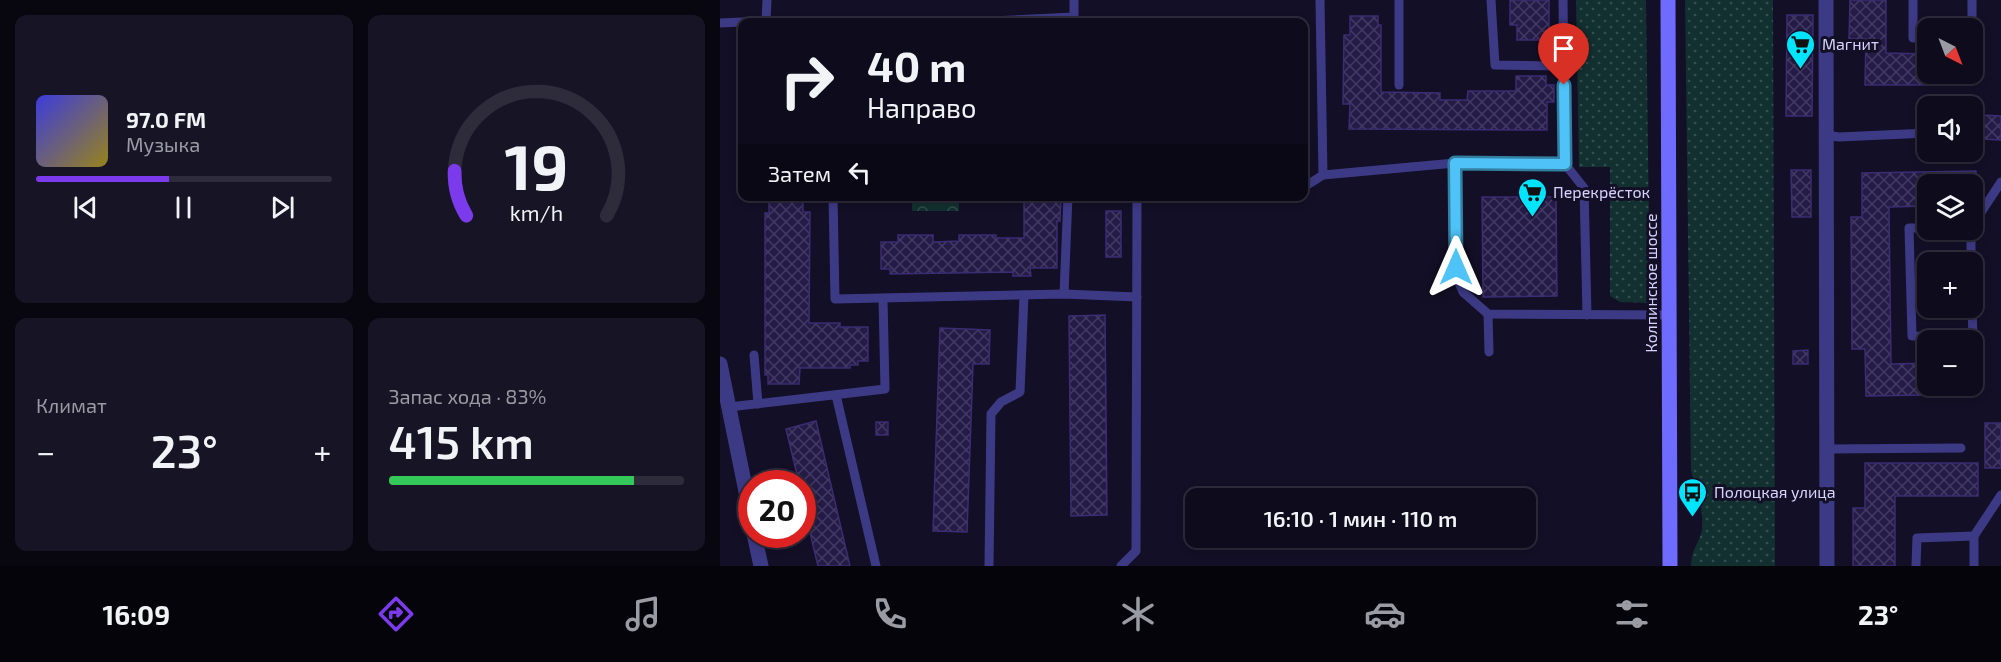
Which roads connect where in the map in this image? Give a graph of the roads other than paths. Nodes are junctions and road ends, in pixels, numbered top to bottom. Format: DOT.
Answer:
graph roads {
  1 [pos="767,0"];
  2 [pos="1074,0"];
  3 [pos="1320,0"];
  4 [pos="1399,0"];
  5 [pos="1491,0"];
  6 [pos="1563,0"];
  7 [pos="1668,0"];
  8 [pos="1826,0"];
  9 [pos="1913,0"];
  10 [pos="1972,0"];
  11 [pos="768,18"];
  12 [pos="1074,18"];
  13 [pos="1972,18"];
  14 [pos="720,22"];
  15 [pos="738,22"];
  16 [pos="1917,38"];
  17 [pos="1564,66"];
  18 [pos="1399,85"];
  19 [pos="1917,134"];
  20 [pos="1826,135"];
  21 [pos="1455,163"];
  22 [pos="1565,164"];
  23 [pos="1323,175"];
  24 [pos="2001,182"];
  25 [pos="1308,184"];
  26 [pos="832,201"];
  27 [pos="1068,201"];
  28 [pos="1137,201"];
  29 [pos="1983,211"];
  30 [pos="1917,228"];
  31 [pos="1064,294"];
  32 [pos="1024,295"];
  33 [pos="1137,297"];
  34 [pos="883,299"];
  35 [pos="1488,314"];
  36 [pos="1587,315"];
  37 [pos="1669,315"];
  38 [pos="1972,318"];
  39 [pos="1489,352"];
  40 [pos="754,356"];
  41 [pos="720,364"];
  42 [pos="836,395"];
  43 [pos="758,404"];
  44 [pos="729,407"];
  45 [pos="1961,448"];
  46 [pos="1827,449"];
  47 [pos="742,470"];
  48 [pos="2001,495"];
  49 [pos="1974,536"];
  50 [pos="757,548"];
  51 [pos="761,566"];
  52 [pos="876,566"];
  53 [pos="989,566"];
  54 [pos="1121,566"];
  55 [pos="1670,566"];
  56 [pos="1827,566"];
  57 [pos="1917,566"];
  58 [pos="1974,566"];
  1 -- 11 [label="lane"];
  2 -- 12 [label="lane"];
  3 -- 23 [label="lane"];
  4 -- 18 [label="lane"];
  5 -- 17 [label="lane"];
  6 -- 17 [label="lane"];
  7 -- 37 [label="main road, Колпинское шоссе"];
  8 -- 20 [label="street"];
  9 -- 16 [label="lane"];
  10 -- 13 [label="lane"];
  14 -- 15 [label="lane"];
  17 -- 22 [label="lane"];
  19 -- 20 [label="lane"];
  20 -- 46 [label="street"];
  21 -- 22 [label="lane"];
  21 -- 23 [label="lane"];
  21 -- 35 [label="lane"];
  22 -- 36 [label="lane"];
  23 -- 25 [label="lane"];
  24 -- 29 [label="lane"];
  26 -- 34 [label="lane"];
  27 -- 31 [label="lane"];
  28 -- 33 [label="lane"];
  30 -- 38 [label="lane"];
  31 -- 32 [label="lane"];
  31 -- 33 [label="lane"];
  32 -- 34 [label="lane"];
  32 -- 53 [label="lane"];
  33 -- 54 [label="lane"];
  34 -- 42 [label="lane"];
  35 -- 36 [label="lane"];
  35 -- 39 [label="lane"];
  36 -- 37 [label="lane"];
  37 -- 55 [label="main road, Колпинское шоссе"];
  40 -- 43 [label="lane"];
  41 -- 44 [label="street"];
  42 -- 43 [label="lane"];
  42 -- 52 [label="lane"];
  43 -- 44 [label="lane"];
  44 -- 47 [label="street"];
  45 -- 46 [label="lane"];
  46 -- 56 [label="street"];
  48 -- 49 [label="lane"];
  49 -- 57 [label="lane"];
  49 -- 58 [label="lane"];
  50 -- 51 [label="street"];
}
